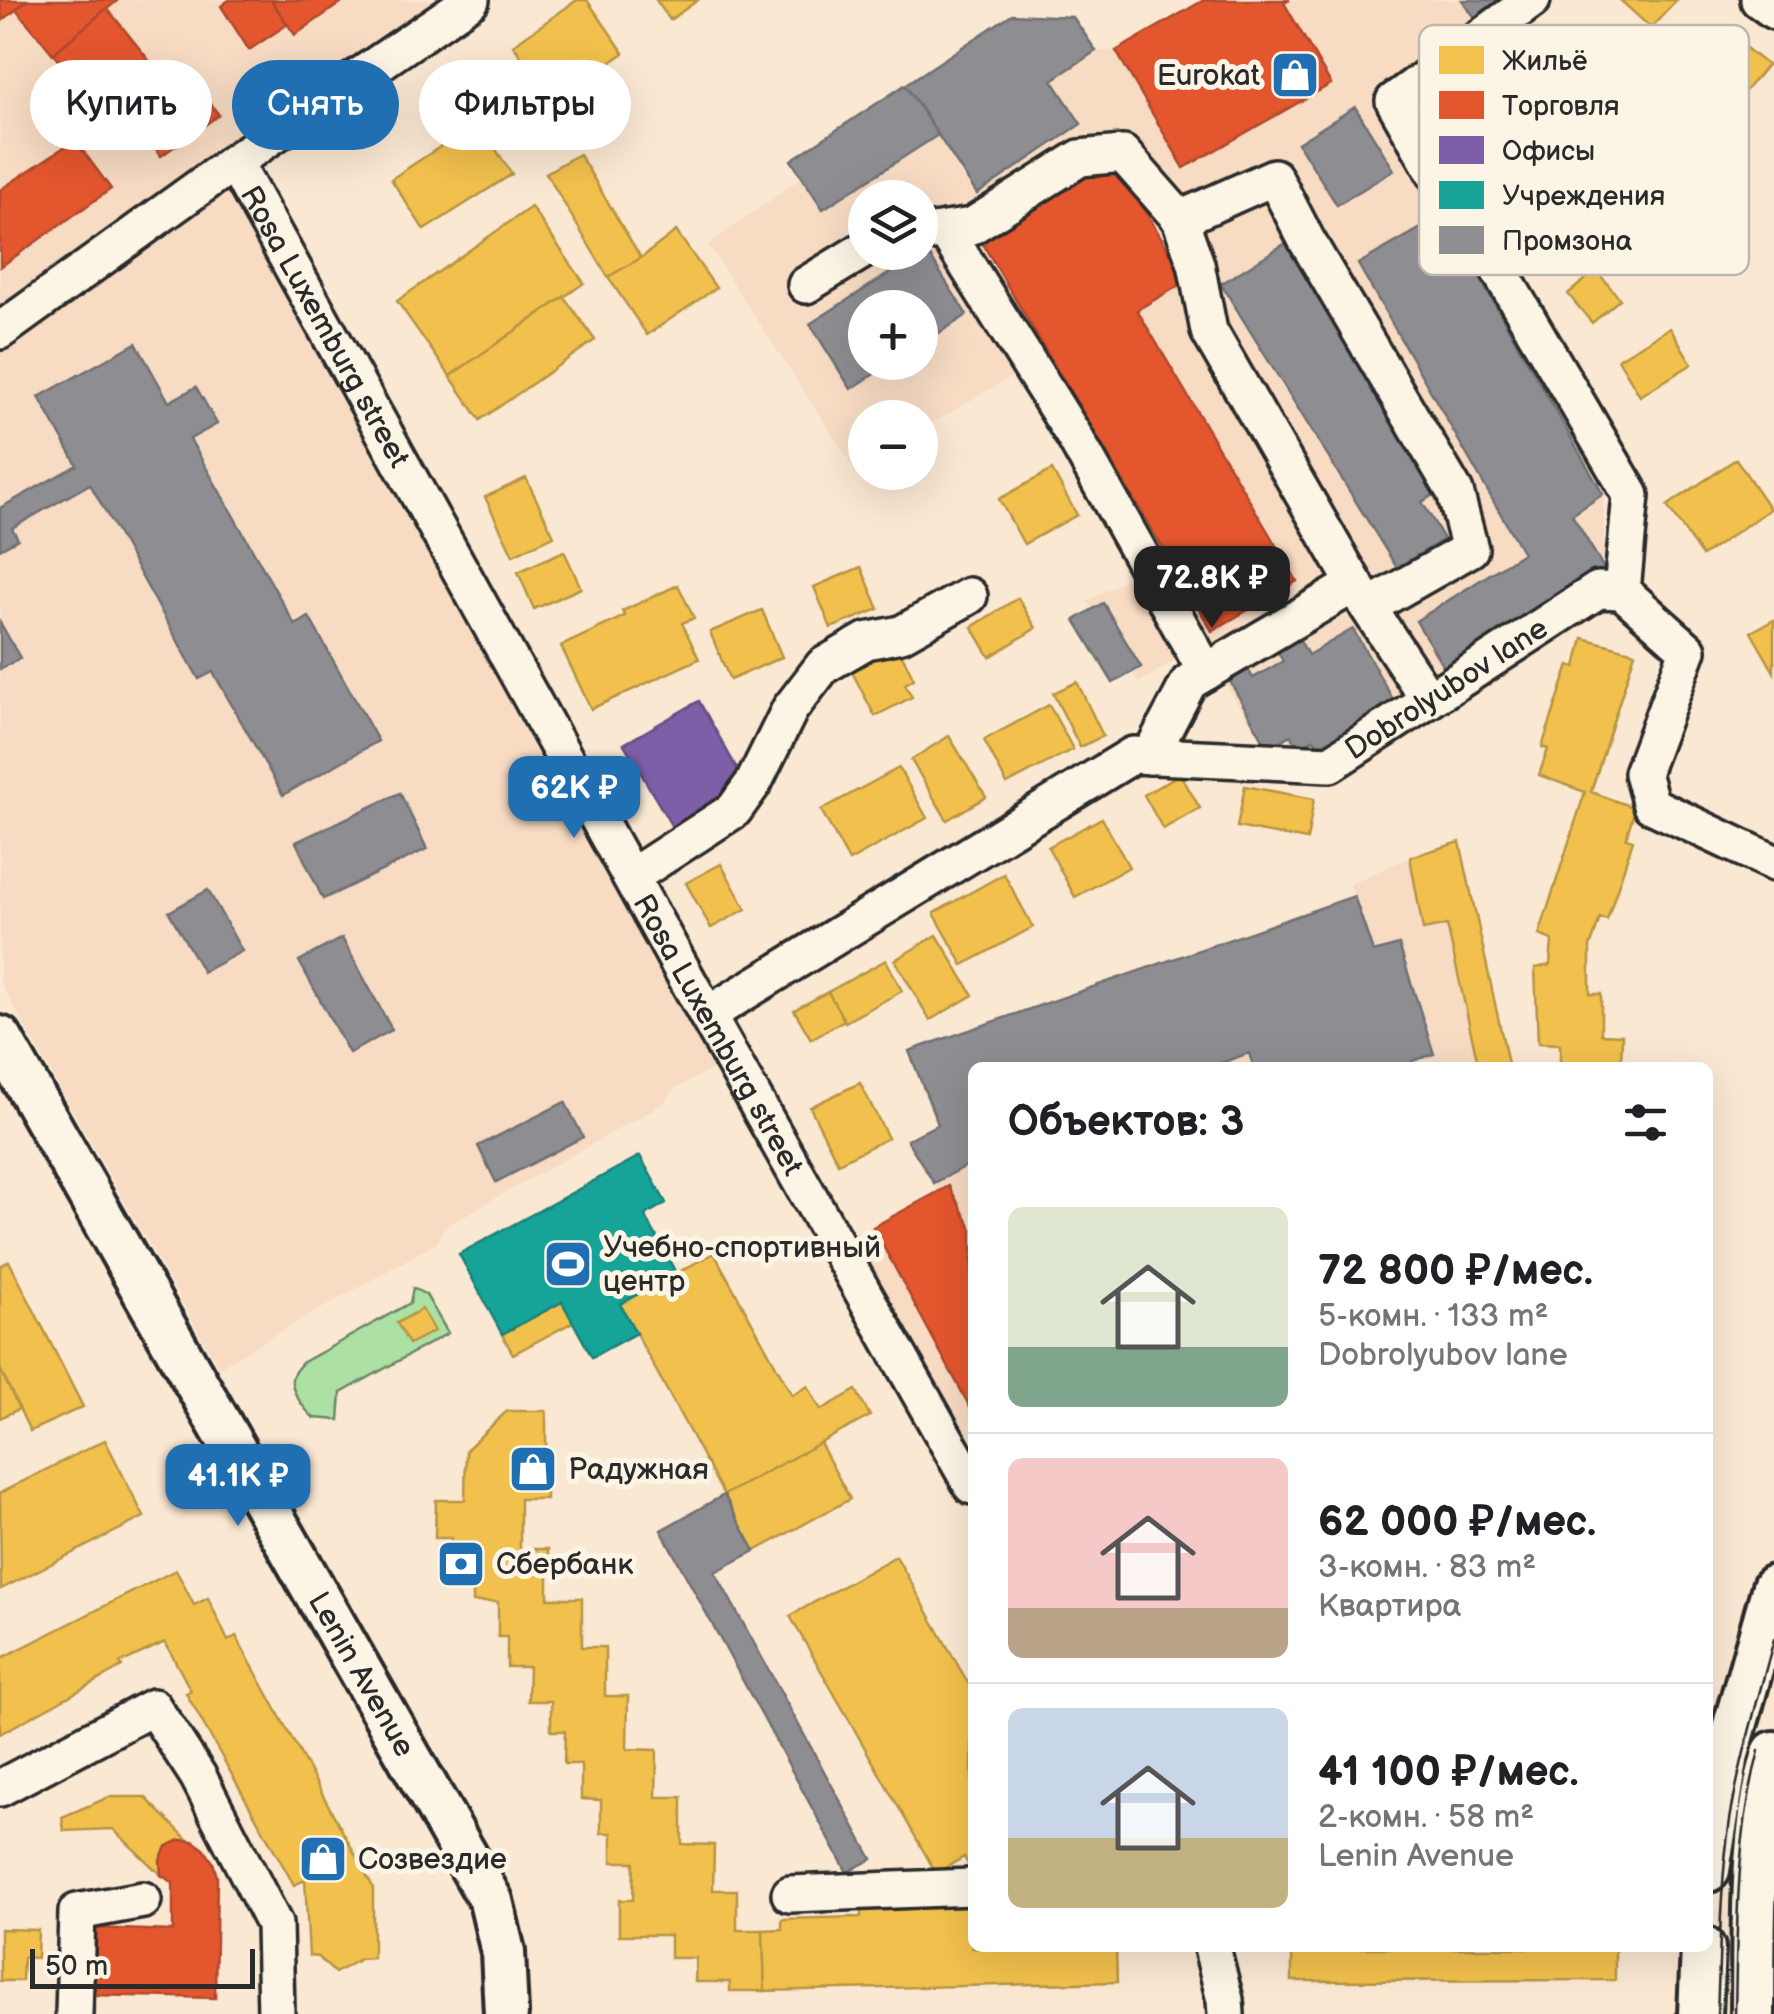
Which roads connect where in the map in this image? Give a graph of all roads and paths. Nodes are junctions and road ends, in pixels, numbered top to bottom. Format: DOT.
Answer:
graph roads {
  1 [pos="471,0"];
  2 [pos="1532,0"];
  3 [pos="1759,0"];
  4 [pos="1774,11"];
  5 [pos="1498,25"];
  6 [pos="1419,84"];
  7 [pos="1419,146"];
  8 [pos="234,162"];
  9 [pos="1180,219"];
  10 [pos="938,231"];
  11 [pos="938,241"];
  12 [pos="848,259"];
  13 [pos="1502,275"];
  14 [pos="806,284"];
  15 [pos="0,331"];
  16 [pos="1622,591"];
  17 [pos="1362,595"];
  18 [pos="968,596"];
  19 [pos="1206,672"];
  20 [pos="1429,700"];
  21 [pos="1150,756"];
  22 [pos="1774,863"];
  23 [pos="631,877"];
  24 [pos="707,1015"];
  25 [pos="0,1038"];
  26 [pos="968,1479"];
  27 [pos="1774,1587"];
  28 [pos="1774,1753"];
  29 [pos="1717,1754"];
  30 [pos="0,1788"];
  31 [pos="1713,1806"];
  32 [pos="968,1887"];
  33 [pos="790,1894"];
  34 [pos="143,1900"];
  35 [pos="1213,1952"];
  36 [pos="1703,1952"];
  37 [pos="74,2014"];
  38 [pos="276,2014"];
  39 [pos="506,2014"];
  40 [pos="1226,2014"];
  41 [pos="1700,2014"];
  42 [pos="1753,2014"];
  1 -- 8 [label="street"];
  2 -- 5 [label="street"];
  3 -- 4 [label="street"];
  6 -- 7 [label="street"];
  8 -- 15 [label="street"];
  8 -- 23 [label="street, Rosa Luxemburg street"];
  9 -- 10 [label="street"];
  9 -- 17 [label="street"];
  9 -- 17 [label="street"];
  11 -- 19 [label="street"];
  12 -- 14 [label="street"];
  13 -- 16 [label="street"];
  16 -- 20 [label="street, Dobrolyubov lane"];
  16 -- 22 [label="street"];
  17 -- 19 [label="street"];
  17 -- 20 [label="street"];
  18 -- 23 [label="street"];
  19 -- 21 [label="street"];
  20 -- 21 [label="street, Dobrolyubov lane"];
  21 -- 24 [label="street, Dobrolyubov lane"];
  23 -- 24 [label="street, Rosa Luxemburg street"];
  24 -- 26 [label="street, Rosa Luxemburg street"];
  25 -- 39 [label="main road, Lenin Avenue"];
  27 -- 29 [label="main road"];
  28 -- 42 [label="main road"];
  29 -- 31 [label="main road"];
  30 -- 38 [label="street"];
  32 -- 33 [label="street"];
  34 -- 37 [label="street"];
  35 -- 40 [label="street"];
  36 -- 41 [label="main road"];
}
